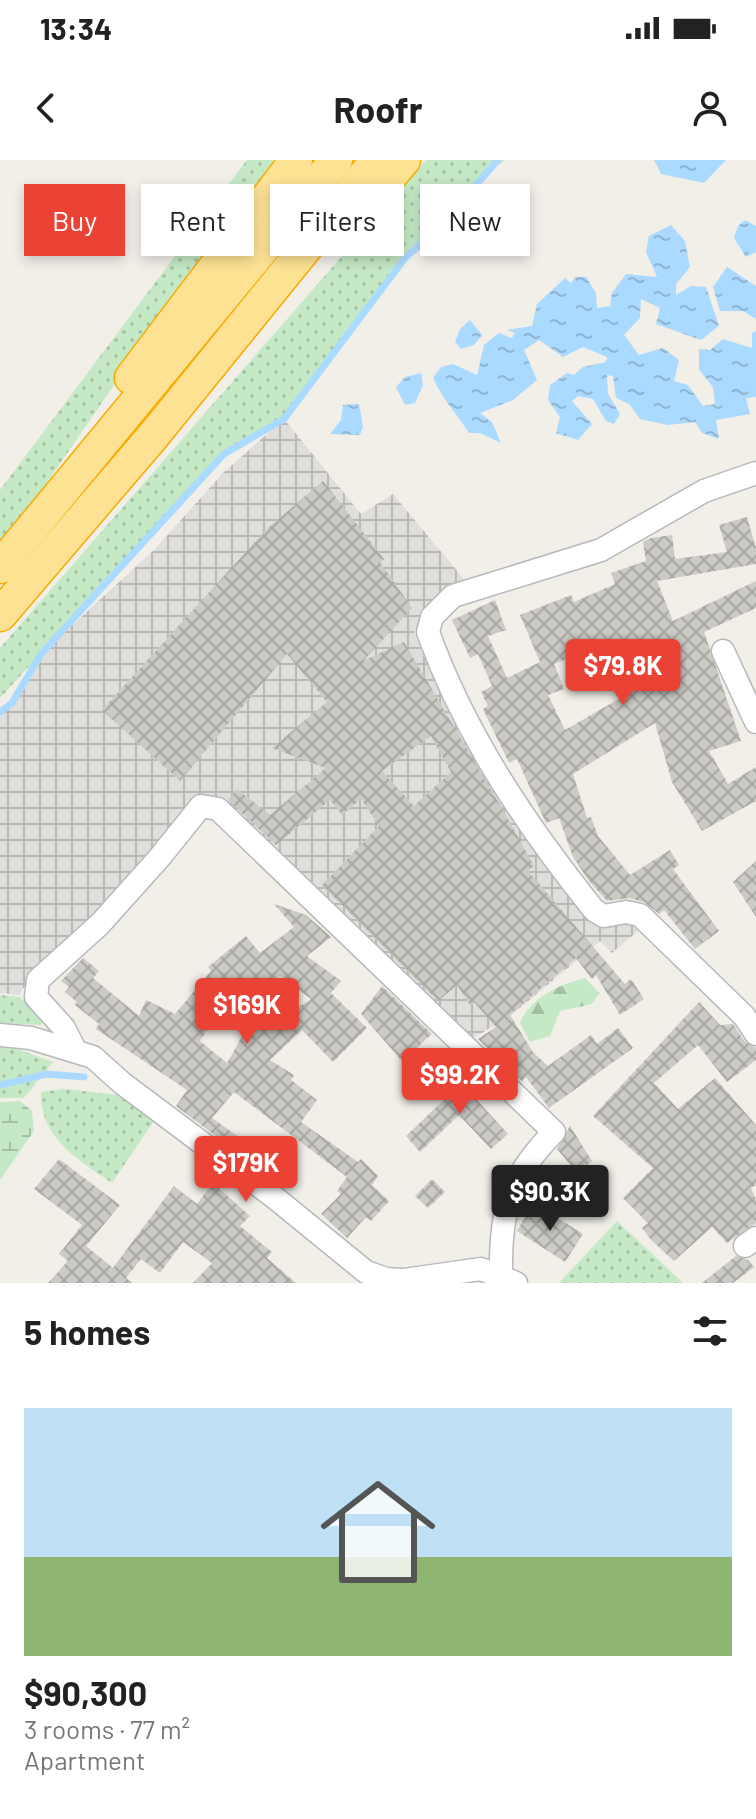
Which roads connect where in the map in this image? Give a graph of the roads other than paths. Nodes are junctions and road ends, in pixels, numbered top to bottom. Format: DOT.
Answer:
graph roads {
  1 [pos="296,160"];
  2 [pos="336,160"];
  3 [pos="377,160"];
  4 [pos="404,160"];
  5 [pos="158,430"];
  6 [pos="94,456"];
  7 [pos="756,473"];
  8 [pos="0,567"];
  9 [pos="0,615"];
  10 [pos="723,651"];
  11 [pos="756,722"];
  12 [pos="756,1034"];
  13 [pos="0,1035"];
  14 [pos="74,1048"];
  15 [pos="508,1279"];
  1 -- 6 [label="highway"];
  2 -- 6 [label="highway"];
  3 -- 5 [label="highway"];
  4 -- 5 [label="highway"];
  5 -- 9 [label="highway"];
  6 -- 8 [label="highway"];
  7 -- 12 [label="street"];
  10 -- 11 [label="street"];
  13 -- 14 [label="street"];
  14 -- 15 [label="street"];
  14 -- 15 [label="street"];
}
